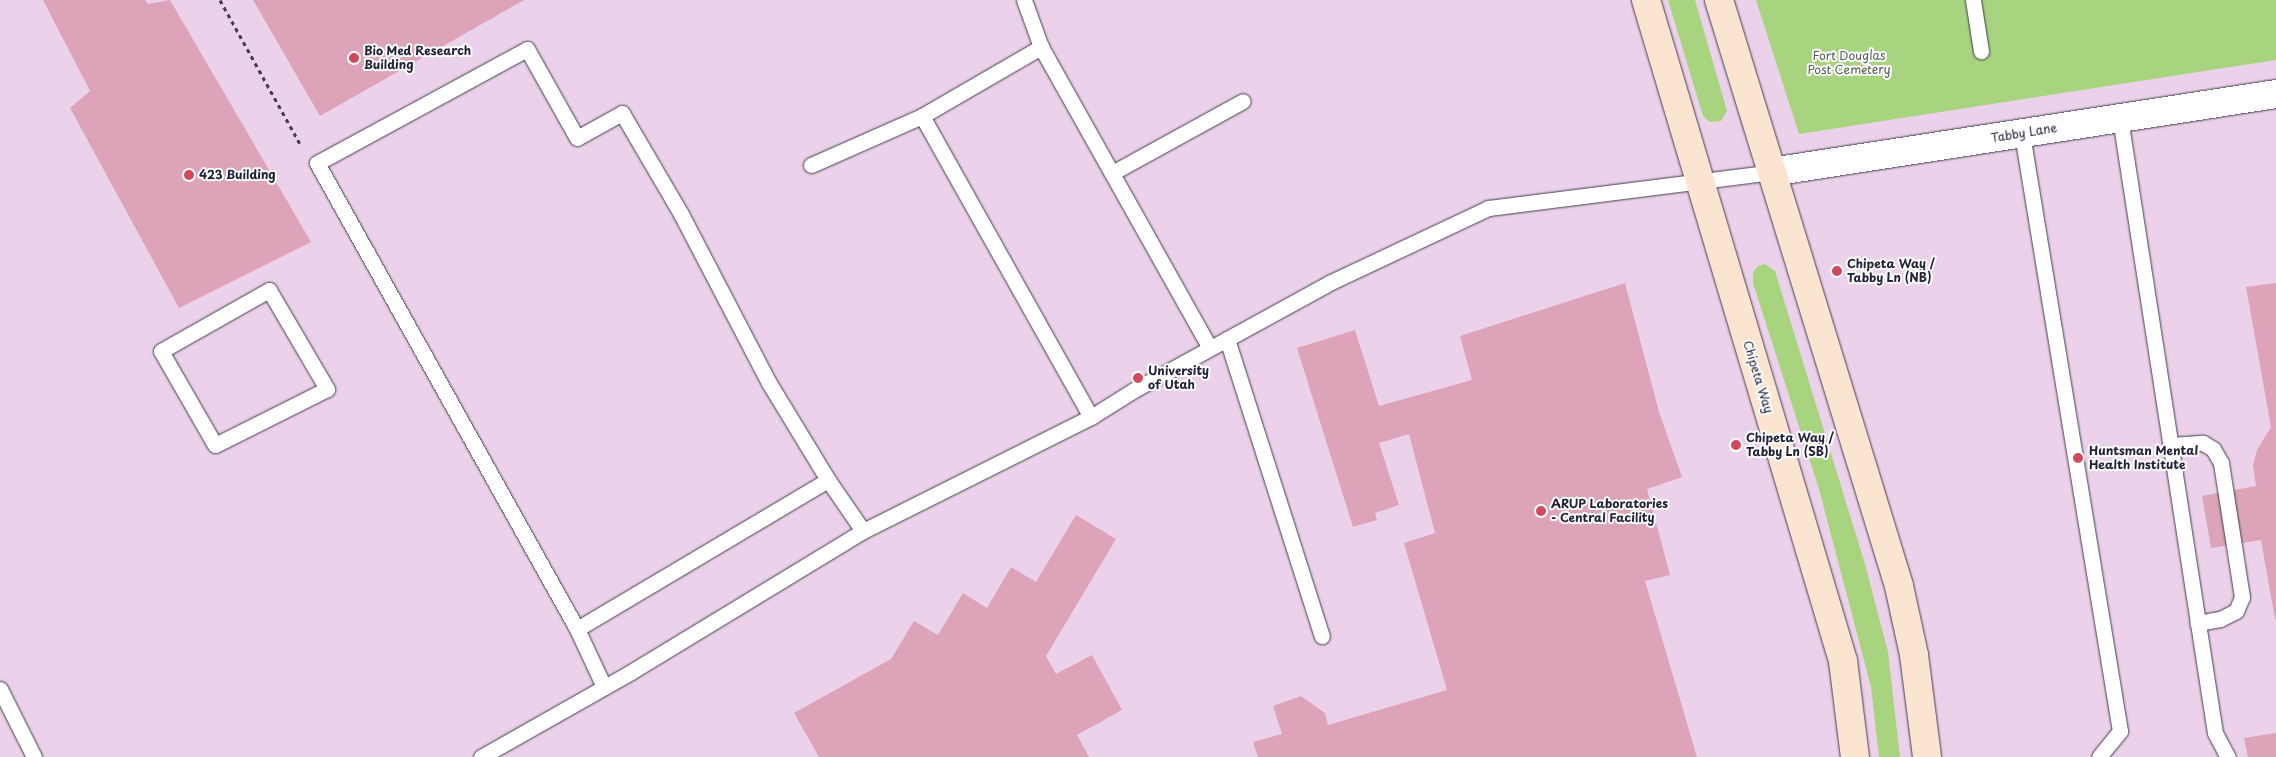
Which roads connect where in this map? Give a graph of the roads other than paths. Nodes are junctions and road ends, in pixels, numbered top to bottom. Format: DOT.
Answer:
graph roads {
  1 [pos="1024,0"];
  2 [pos="1646,0"];
  3 [pos="1719,0"];
  4 [pos="1973,0"];
  5 [pos="1041,46"];
  6 [pos="1981,51"];
  7 [pos="2276,94"];
  8 [pos="1243,101"];
  9 [pos="922,116"];
  10 [pos="2120,118"];
  11 [pos="2022,134"];
  12 [pos="811,165"];
  13 [pos="1771,172"];
  14 [pos="1112,173"];
  15 [pos="1699,181"];
  16 [pos="1227,340"];
  17 [pos="1210,348"];
  18 [pos="327,389"];
  19 [pos="1091,418"];
  20 [pos="2171,445"];
  21 [pos="828,480"];
  22 [pos="863,531"];
  23 [pos="2197,623"];
  24 [pos="577,628"];
  25 [pos="1322,636"];
  26 [pos="604,687"];
  27 [pos="0,689"];
  28 [pos="34,757"];
  29 [pos="481,757"];
  30 [pos="1855,757"];
  31 [pos="1927,757"];
  32 [pos="2099,757"];
  33 [pos="2228,757"];
  1 -- 5 [label="lane"];
  2 -- 15 [label="street, Chipeta Way"];
  3 -- 13 [label="street"];
  4 -- 6 [label="lane"];
  5 -- 9 [label="lane"];
  5 -- 14 [label="lane"];
  7 -- 10 [label="street, Tabby Lane"];
  8 -- 14 [label="lane"];
  9 -- 12 [label="lane"];
  9 -- 19 [label="lane"];
  10 -- 11 [label="street, Tabby Lane"];
  10 -- 20 [label="lane"];
  11 -- 13 [label="street, Tabby Lane"];
  11 -- 32 [label="lane"];
  13 -- 15 [label="lane"];
  13 -- 31 [label="street"];
  14 -- 17 [label="lane"];
  15 -- 16 [label="lane"];
  15 -- 30 [label="street, Chipeta Way"];
  16 -- 17 [label="lane"];
  16 -- 25 [label="lane"];
  17 -- 19 [label="lane"];
  18 -- 18 [label="lane"];
  19 -- 22 [label="lane"];
  20 -- 23 [label="lane"];
  20 -- 23 [label="lane"];
  21 -- 22 [label="lane"];
  21 -- 24 [label="lane"];
  21 -- 24 [label="lane"];
  22 -- 26 [label="lane"];
  23 -- 33 [label="lane"];
  24 -- 26 [label="lane"];
  26 -- 29 [label="lane"];
  27 -- 28 [label="lane"];
}
